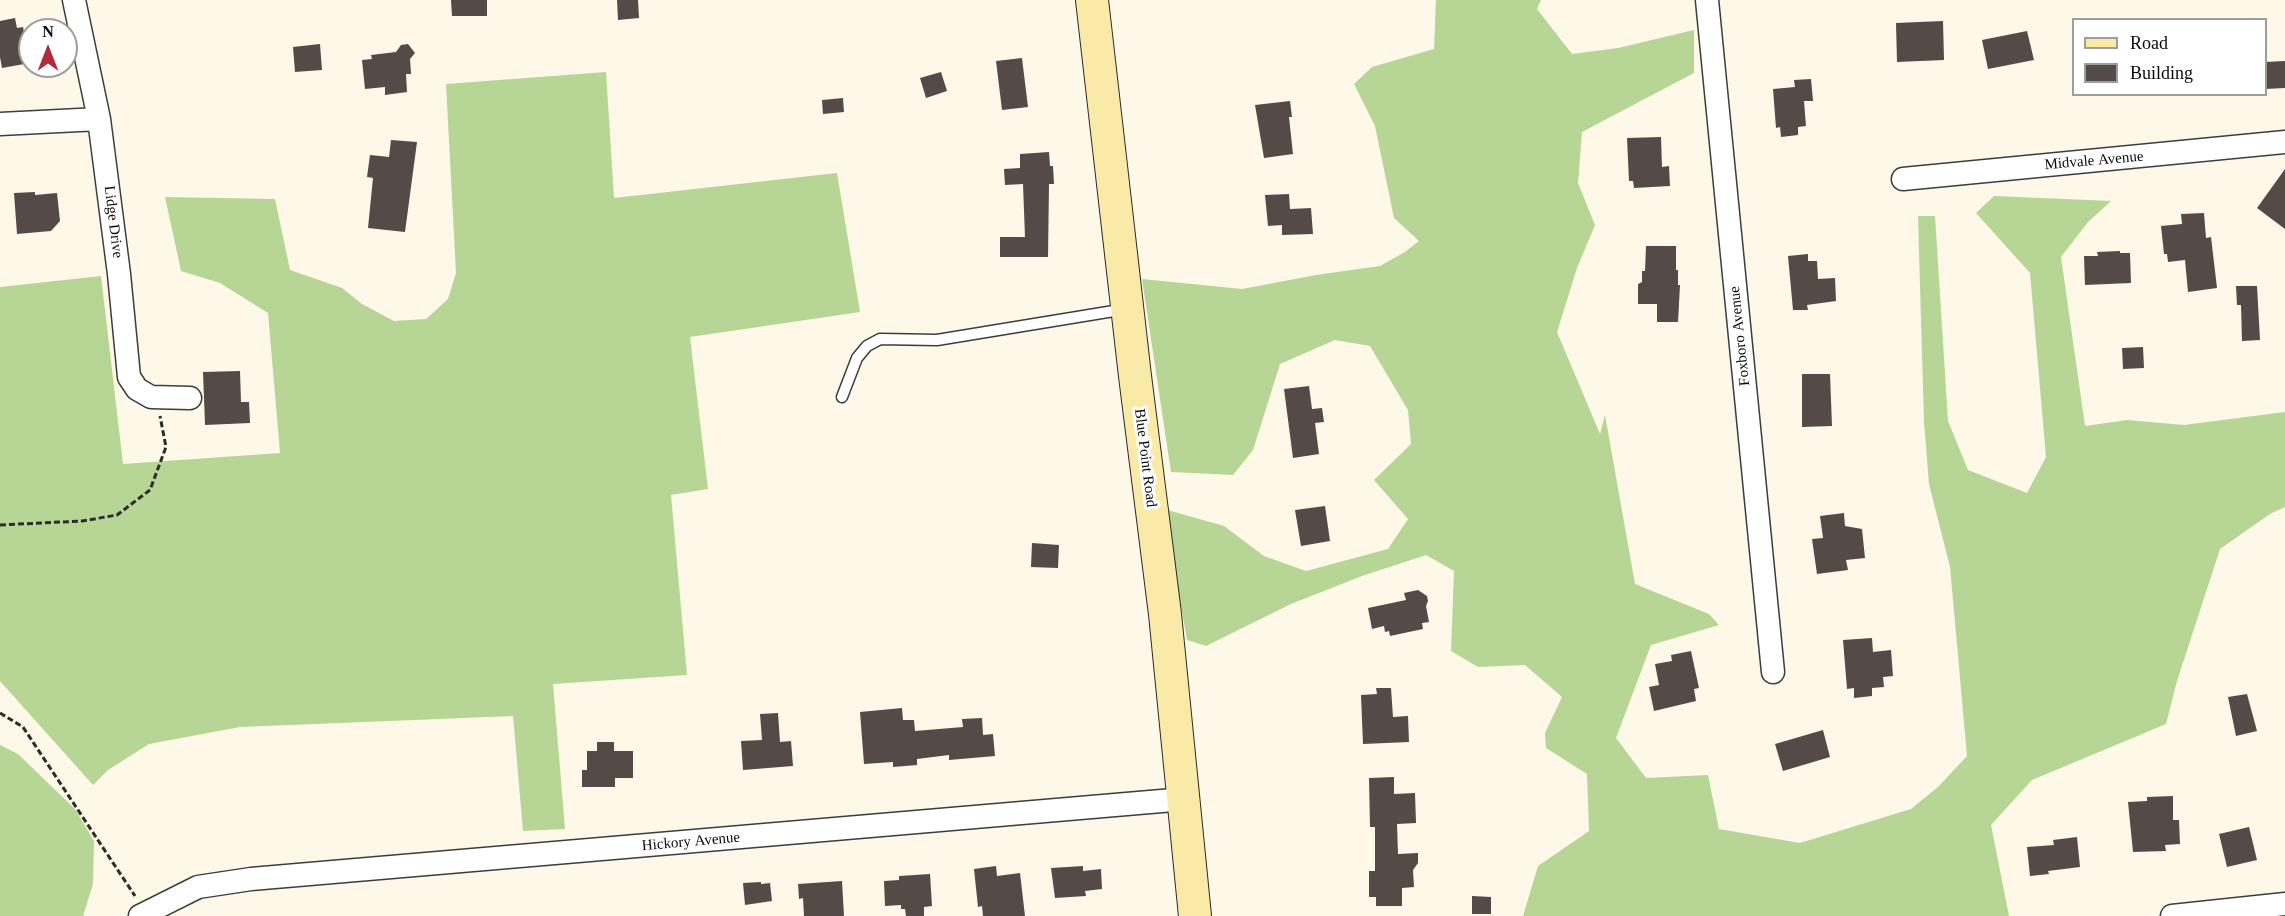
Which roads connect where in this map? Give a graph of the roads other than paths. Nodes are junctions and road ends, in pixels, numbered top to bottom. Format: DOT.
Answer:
graph roads {
  1 [pos="76,0"];
  2 [pos="1092,0"];
  3 [pos="1707,0"];
  4 [pos="99,119"];
  5 [pos="0,124"];
  6 [pos="2285,142"];
  7 [pos="1903,179"];
  8 [pos="1127,309"];
  9 [pos="842,397"];
  10 [pos="190,398"];
  11 [pos="1773,672"];
  12 [pos="1185,799"];
  13 [pos="2285,904"];
  14 [pos="143,914"];
  15 [pos="1196,916"];
  16 [pos="2172,916"];
  1 -- 4 [label="street, Lidge Drive"];
  2 -- 8 [label="street, Blue Point Road"];
  3 -- 11 [label="street, Foxboro Avenue"];
  4 -- 5 [label="street"];
  4 -- 10 [label="street, Lidge Drive"];
  6 -- 7 [label="street, Midvale Avenue"];
  8 -- 9 [label="lane"];
  8 -- 12 [label="street, Blue Point Road"];
  12 -- 14 [label="street, Hickory Avenue"];
  12 -- 15 [label="street, Blue Point Road"];
  13 -- 16 [label="street"];
}
